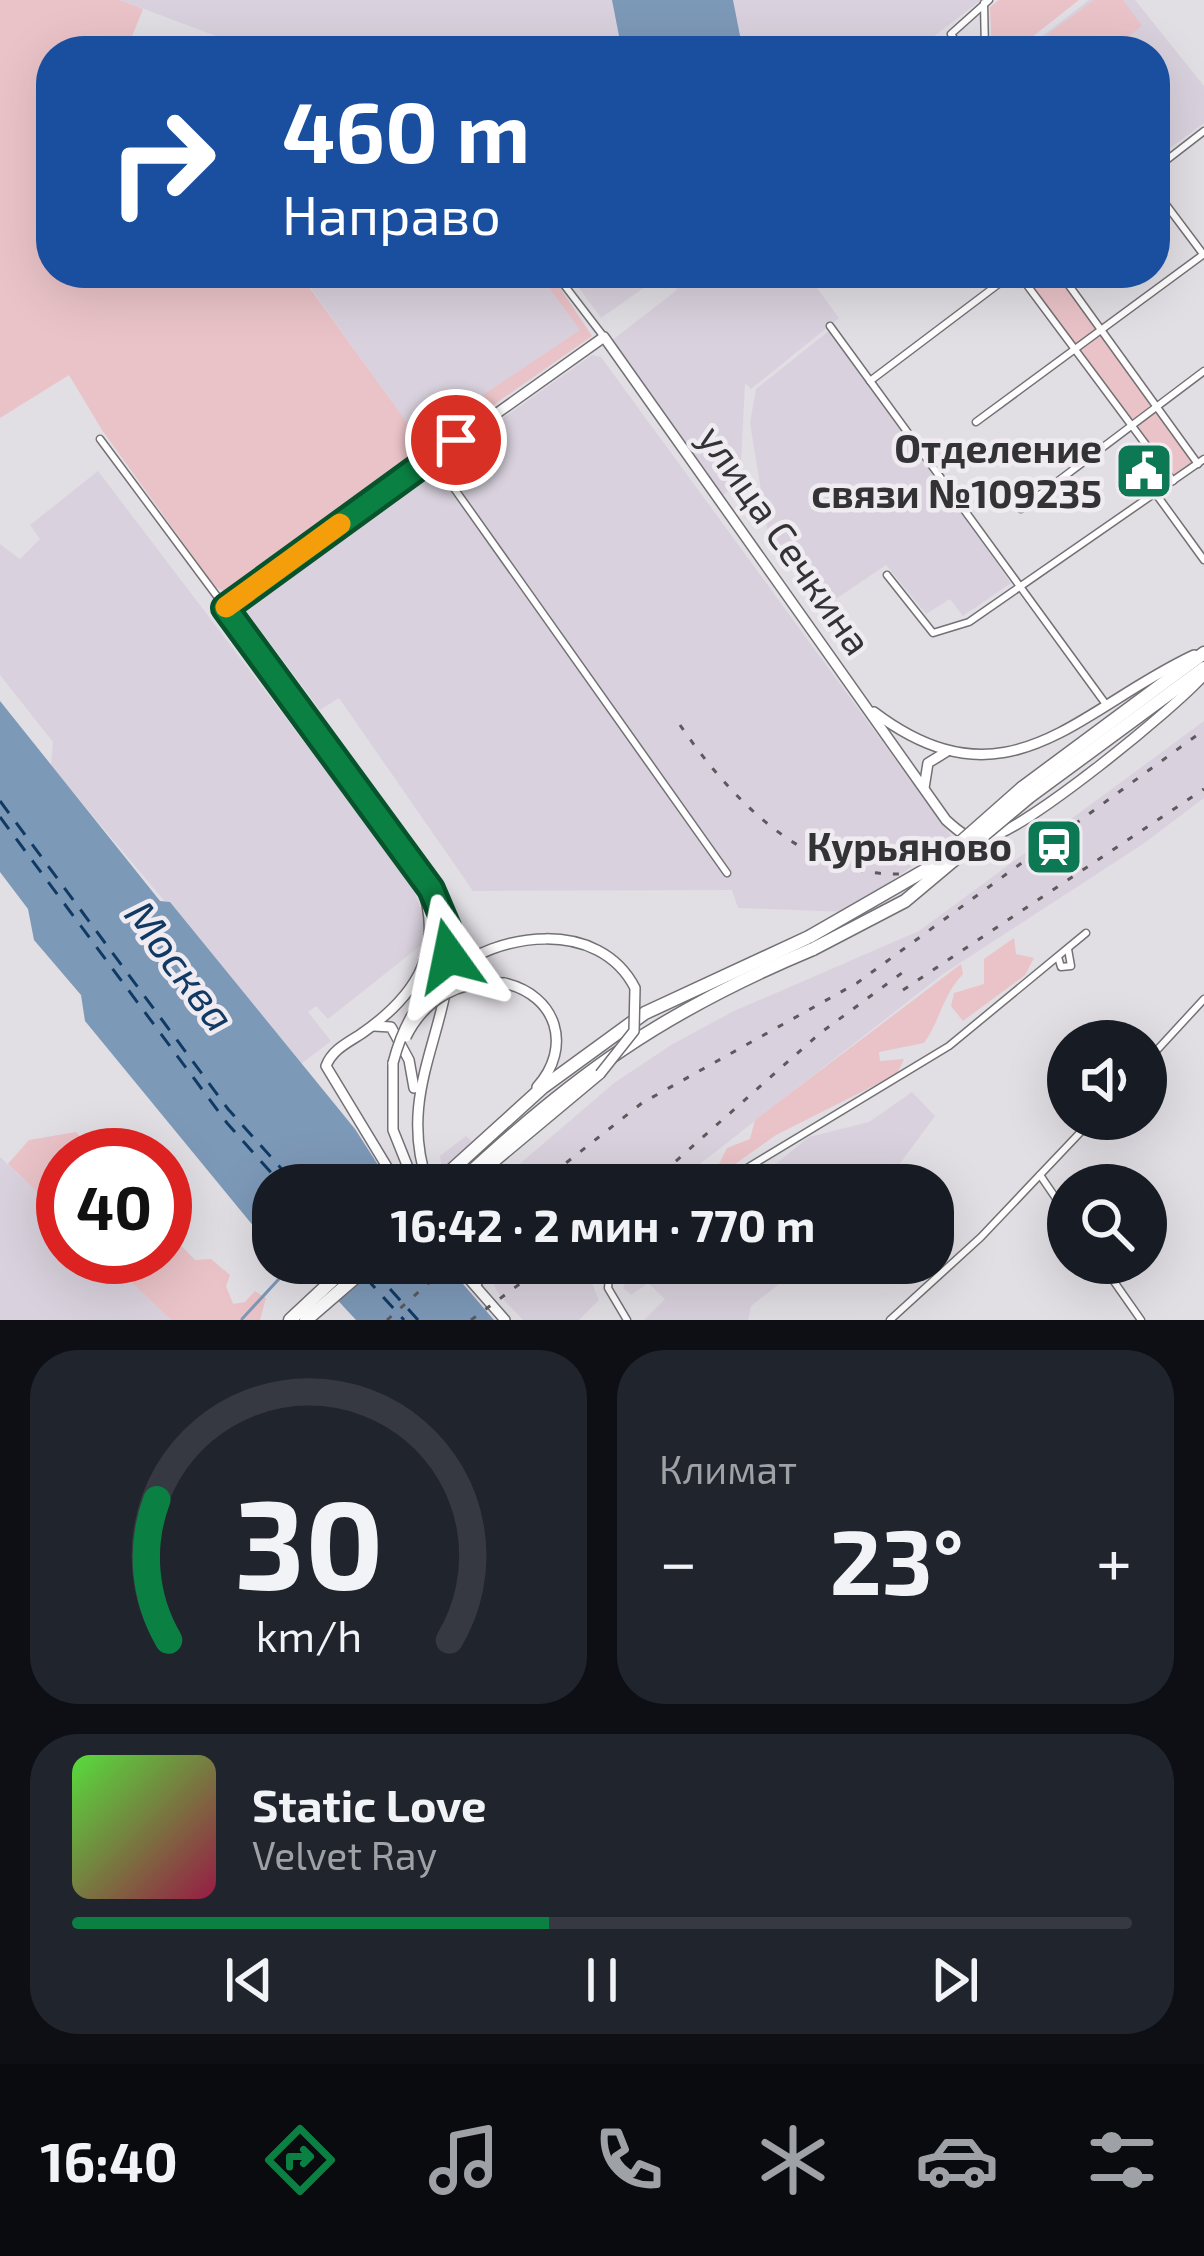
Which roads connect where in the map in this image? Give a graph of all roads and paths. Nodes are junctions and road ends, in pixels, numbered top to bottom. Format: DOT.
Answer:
graph roads {
  1 [pos="986,2"];
  2 [pos="954,36"];
  3 [pos="985,36"];
  4 [pos="1204,131"];
  5 [pos="1170,157"];
  6 [pos="1170,210"];
  7 [pos="1204,255"];
  8 [pos="1170,279"];
  9 [pos="566,288"];
  10 [pos="996,288"];
  11 [pos="1027,288"];
  12 [pos="1071,288"];
  13 [pos="1158,288"];
  14 [pos="830,326"];
  15 [pos="1102,328"];
  16 [pos="604,337"];
  17 [pos="1074,350"];
  18 [pos="1204,371"];
  19 [pos="871,381"];
  20 [pos="1156,404"];
  21 [pos="976,422"];
  22 [pos="1133,428"];
  23 [pos="100,439"];
  24 [pos="432,457"];
  25 [pos="1201,462"];
  26 [pos="1173,481"];
  27 [pos="1156,494"];
  28 [pos="1021,509"];
  29 [pos="1204,560"];
  30 [pos="887,575"];
  31 [pos="1019,589"];
  32 [pos="225,608"];
  33 [pos="1204,652"];
  34 [pos="1204,671"];
  35 [pos="1105,703"];
  36 [pos="865,705"];
  37 [pos="952,751"];
  38 [pos="924,788"];
  39 [pos="1025,792"];
  40 [pos="415,869"];
  41 [pos="727,873"];
  42 [pos="1086,933"];
  43 [pos="811,943"];
  44 [pos="1064,951"];
  45 [pos="1061,967"];
  46 [pos="1043,969"];
  47 [pos="409,993"];
  48 [pos="1204,999"];
  49 [pos="438,1005"];
  50 [pos="372,1027"];
  51 [pos="1167,1039"];
  52 [pos="393,1063"];
  53 [pos="415,1106"];
  54 [pos="512,1114"];
  55 [pos="1074,1140"];
  56 [pos="487,1154"];
  57 [pos="385,1164"];
  58 [pos="406,1164"];
  59 [pos="423,1164"];
  60 [pos="469,1164"];
  61 [pos="477,1164"];
  62 [pos="481,1164"];
  63 [pos="754,1164"];
  64 [pos="1040,1175"];
  65 [pos="1047,1185"];
  66 [pos="329,1284"];
  67 [pos="348,1284"];
  68 [pos="475,1284"];
  69 [pos="608,1284"];
  70 [pos="1116,1284"];
  71 [pos="290,1320"];
  72 [pos="306,1320"];
  73 [pos="506,1320"];
  74 [pos="627,1320"];
  75 [pos="890,1320"];
  76 [pos="1141,1320"];
  1 -- 2 [label="street"];
  1 -- 3 [label="street"];
  4 -- 5 [label="street"];
  6 -- 7 [label="street"];
  7 -- 8 [label="street"];
  9 -- 16 [label="street, улица Сечкина"];
  10 -- 19 [label="street"];
  11 -- 17 [label="street"];
  12 -- 15 [label="street"];
  13 -- 15 [label="street"];
  14 -- 19 [label="street"];
  15 -- 17 [label="street"];
  15 -- 20 [label="street"];
  16 -- 24 [label="street"];
  16 -- 36 [label="street, улица Сечкина"];
  17 -- 21 [label="street"];
  17 -- 22 [label="street"];
  18 -- 20 [label="street"];
  19 -- 31 [label="street"];
  20 -- 22 [label="street"];
  20 -- 25 [label="street"];
  22 -- 26 [label="street"];
  22 -- 28 [label="street"];
  23 -- 32 [label="street"];
  24 -- 32 [label="street"];
  24 -- 41 [label="street"];
  25 -- 26 [label="street"];
  26 -- 27 [label="street"];
  27 -- 29 [label="street"];
  27 -- 31 [label="street"];
  30 -- 31 [label="street"];
  31 -- 35 [label="street"];
  32 -- 40 [label="street"];
  33 -- 37 [label="street"];
  33 -- 39 [label="main road"];
  34 -- 38 [label="street, улица Сечкина"];
  34 -- 39 [label="main road"];
  36 -- 37 [label="street"];
  36 -- 38 [label="street, улица Сечкина"];
  37 -- 38 [label="street"];
  39 -- 43 [label="main road, bridge"];
  40 -- 47 [label="street"];
  40 -- 49 [label="street"];
  42 -- 44 [label="street"];
  43 -- 54 [label="main road"];
  43 -- 56 [label="main road"];
  44 -- 45 [label="street"];
  44 -- 45 [label="street"];
  44 -- 46 [label="street"];
  45 -- 46 [label="street"];
  46 -- 63 [label="street"];
  47 -- 49 [label="street"];
  47 -- 50 [label="street"];
  48 -- 51 [label="street"];
  49 -- 53 [label="street"];
  50 -- 53 [label="street"];
  50 -- 57 [label="street"];
  52 -- 54 [label="street, bridge"];
  52 -- 56 [label="street, bridge"];
  52 -- 58 [label="street"];
  53 -- 59 [label="street"];
  54 -- 56 [label="main road"];
  55 -- 64 [label="street"];
  56 -- 60 [label="main road"];
  56 -- 61 [label="main road"];
  56 -- 62 [label="street"];
  64 -- 65 [label="street"];
  64 -- 75 [label="street"];
  66 -- 71 [label="main road"];
  67 -- 72 [label="main road"];
  68 -- 73 [label="street"];
  69 -- 74 [label="street"];
  70 -- 76 [label="street"];
}
